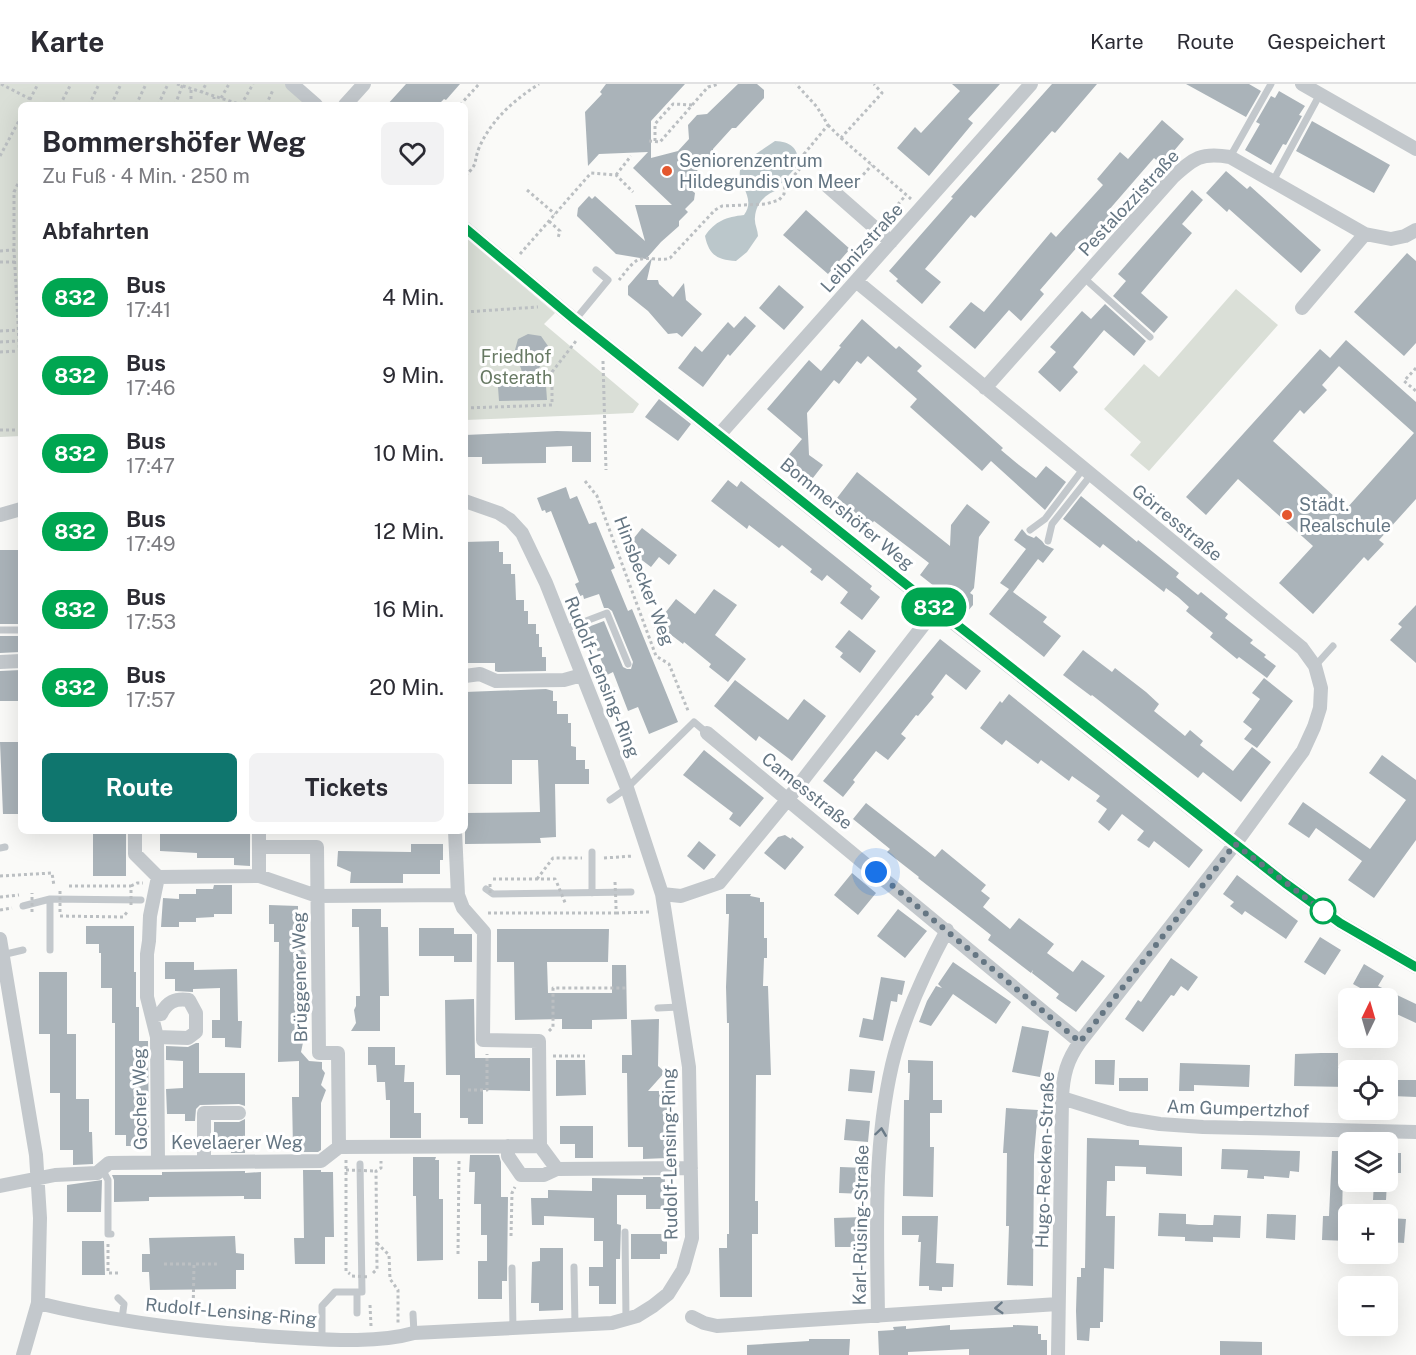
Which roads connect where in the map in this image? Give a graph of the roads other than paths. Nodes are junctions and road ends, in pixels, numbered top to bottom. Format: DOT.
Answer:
graph roads {
  1 [pos="292,84"];
  2 [pos="364,84"];
  3 [pos="1031,84"];
  4 [pos="1270,84"];
  5 [pos="1302,84"];
  6 [pos="1320,94"];
  7 [pos="313,102"];
  8 [pos="348,102"];
  9 [pos="1416,149"];
  10 [pos="1230,157"];
  11 [pos="1273,181"];
  12 [pos="825,184"];
  13 [pos="468,230"];
  14 [pos="1416,230"];
  15 [pos="1365,234"];
  16 [pos="891,242"];
  17 [pos="596,270"];
  18 [pos="1084,278"];
  19 [pos="856,281"];
  20 [pos="1302,308"];
  21 [pos="581,324"];
  22 [pos="1150,337"];
  23 [pos="985,388"];
  24 [pos="719,435"];
  25 [pos="1087,472"];
  26 [pos="468,502"];
  27 [pos="18,510"];
  28 [pos="0,515"];
  29 [pos="1030,530"];
  30 [pos="1048,541"];
  31 [pos="936,609"];
  32 [pos="565,629"];
  33 [pos="0,630"];
  34 [pos="18,630"];
  35 [pos="1333,646"];
  36 [pos="18,662"];
  37 [pos="0,663"];
  38 [pos="628,664"];
  39 [pos="1315,666"];
  40 [pos="582,675"];
  41 [pos="468,676"];
  42 [pos="707,733"];
  43 [pos="627,788"];
  44 [pos="788,799"];
  45 [pos="610,800"];
  46 [pos="135,834"];
  47 [pos="259,834"];
  48 [pos="455,834"];
  49 [pos="1235,844"];
  50 [pos="259,847"];
  51 [pos="592,852"];
  52 [pos="260,876"];
  53 [pos="150,890"];
  54 [pos="488,890"];
  55 [pos="631,892"];
  56 [pos="592,893"];
  57 [pos="662,894"];
  58 [pos="458,895"];
  59 [pos="317,896"];
  60 [pos="50,899"];
  61 [pos="23,906"];
  62 [pos="946,930"];
  63 [pos="0,939"];
  64 [pos="23,950"];
  65 [pos="50,950"];
  66 [pos="2,955"];
  67 [pos="1416,967"];
  68 [pos="679,1007"];
  69 [pos="658,1008"];
  70 [pos="5,1010"];
  71 [pos="153,1016"];
  72 [pos="157,1037"];
  73 [pos="1080,1042"];
  74 [pos="1062,1098"];
  75 [pos="239,1113"];
  76 [pos="1416,1132"];
  77 [pos="508,1146"];
  78 [pos="540,1146"];
  79 [pos="342,1153"];
  80 [pos="158,1162"];
  81 [pos="204,1162"];
  82 [pos="360,1164"];
  83 [pos="691,1168"];
  84 [pos="102,1169"];
  85 [pos="557,1169"];
  86 [pos="38,1179"];
  87 [pos="0,1186"];
  88 [pos="625,1232"];
  89 [pos="109,1234"];
  90 [pos="574,1267"];
  91 [pos="512,1268"];
  92 [pos="357,1292"];
  93 [pos="118,1298"];
  94 [pos="38,1303"];
  95 [pos="1058,1305"];
  96 [pos="357,1312"];
  97 [pos="414,1314"];
  98 [pos="878,1316"];
  99 [pos="692,1317"];
  100 [pos="122,1319"];
  101 [pos="626,1319"];
  102 [pos="575,1326"];
  103 [pos="513,1330"];
  104 [pos="414,1333"];
  105 [pos="322,1339"];
  106 [pos="23,1355"];
  107 [pos="1058,1355"];
  1 -- 7 [label="street"];
  2 -- 8 [label="street"];
  3 -- 16 [label="street, Leibnizstraße"];
  4 -- 10 [label="lane"];
  5 -- 6 [label="street"];
  6 -- 9 [label="street"];
  6 -- 11 [label="lane"];
  10 -- 11 [label="street, Pestalozzistraße"];
  10 -- 18 [label="street, Pestalozzistraße"];
  11 -- 15 [label="street, Pestalozzistraße"];
  12 -- 16 [label="street"];
  13 -- 21 [label="street, Bommershöfer Weg"];
  14 -- 15 [label="street, Pestalozzistraße"];
  15 -- 20 [label="street"];
  16 -- 19 [label="street, Leibnizstraße"];
  17 -- 21 [label="lane"];
  18 -- 22 [label="lane"];
  18 -- 23 [label="street, Pestalozzistraße"];
  19 -- 23 [label="street, Görresstraße"];
  19 -- 24 [label="street, Leibnizstraße"];
  21 -- 24 [label="street, Bommershöfer Weg"];
  23 -- 25 [label="street, Görresstraße"];
  24 -- 31 [label="street, Bommershöfer Weg"];
  25 -- 29 [label="lane"];
  25 -- 30 [label="lane"];
  25 -- 39 [label="street, Görresstraße"];
  26 -- 32 [label="street, Rudolf-Lensing-Ring"];
  27 -- 28 [label="street"];
  31 -- 44 [label="street"];
  31 -- 49 [label="street, Bommershöfer Weg"];
  32 -- 38 [label="lane"];
  32 -- 40 [label="street, Rudolf-Lensing-Ring"];
  33 -- 34 [label="lane"];
  35 -- 39 [label="lane"];
  36 -- 37 [label="street"];
  39 -- 49 [label="street, Görresstraße"];
  40 -- 41 [label="street"];
  40 -- 43 [label="street, Rudolf-Lensing-Ring"];
  42 -- 43 [label="lane, Camesstraße"];
  42 -- 44 [label="street, Camesstraße"];
  43 -- 45 [label="lane"];
  43 -- 57 [label="street, Rudolf-Lensing-Ring"];
  44 -- 57 [label="street"];
  44 -- 62 [label="street, Camesstraße"];
  46 -- 53 [label="street"];
  47 -- 50 [label="street"];
  48 -- 58 [label="street"];
  49 -- 67 [label="street, Bommershöfer Weg"];
  49 -- 73 [label="street, Hugo-Recken-Straße"];
  50 -- 52 [label="street"];
  50 -- 59 [label="street"];
  51 -- 56 [label="lane"];
  52 -- 53 [label="street"];
  52 -- 59 [label="street"];
  53 -- 60 [label="lane"];
  53 -- 71 [label="street, Gocher Weg"];
  54 -- 56 [label="lane"];
  55 -- 56 [label="lane"];
  57 -- 68 [label="street, Rudolf-Lensing-Ring"];
  58 -- 59 [label="street"];
  58 -- 78 [label="street"];
  59 -- 79 [label="street, Brüggener Weg"];
  60 -- 61 [label="lane"];
  60 -- 65 [label="lane"];
  62 -- 73 [label="street, Camesstraße"];
  98 -- 62 [label="street, Karl-Rüsing-Straße, one-way"];
  63 -- 66 [label="street"];
  64 -- 66 [label="lane"];
  66 -- 70 [label="street"];
  68 -- 69 [label="lane"];
  68 -- 83 [label="street, Rudolf-Lensing-Ring"];
  70 -- 86 [label="street"];
  71 -- 72 [label="street, Gocher Weg"];
  71 -- 72 [label="street, Gocher Weg"];
  72 -- 80 [label="street, Gocher Weg"];
  73 -- 74 [label="street, Hugo-Recken-Straße"];
  74 -- 76 [label="street, Am Gumpertzhof"];
  74 -- 95 [label="street, Hugo-Recken-Straße"];
  75 -- 81 [label="street"];
  77 -- 78 [label="street, Kevelaerer Weg"];
  77 -- 79 [label="street, Kevelaerer Weg"];
  77 -- 85 [label="street"];
  78 -- 85 [label="street"];
  79 -- 81 [label="street, Kevelaerer Weg"];
  80 -- 81 [label="street, Kevelaerer Weg"];
  80 -- 84 [label="street, Kevelaerer Weg"];
  82 -- 92 [label="lane"];
  83 -- 85 [label="street"];
  83 -- 101 [label="street, Rudolf-Lensing-Ring"];
  84 -- 86 [label="street, Kevelaerer Weg"];
  84 -- 89 [label="lane"];
  86 -- 87 [label="street, Kevelaerer Weg"];
  86 -- 94 [label="street"];
  88 -- 101 [label="lane"];
  90 -- 102 [label="lane"];
  91 -- 103 [label="lane"];
  92 -- 96 [label="lane"];
  92 -- 105 [label="lane"];
  93 -- 100 [label="lane"];
  94 -- 100 [label="street, Rudolf-Lensing-Ring"];
  94 -- 106 [label="street"];
  95 -- 98 [label="street, Karl-Rüsing-Straße, one-way"];
  95 -- 107 [label="street, Hugo-Recken-Straße"];
  97 -- 104 [label="lane"];
  98 -- 99 [label="street, Karl-Rüsing-Straße"];
  100 -- 105 [label="street, Rudolf-Lensing-Ring"];
  101 -- 102 [label="street, Rudolf-Lensing-Ring"];
  102 -- 103 [label="street, Rudolf-Lensing-Ring"];
  103 -- 104 [label="street, Rudolf-Lensing-Ring"];
  104 -- 105 [label="street, Rudolf-Lensing-Ring"];
}
